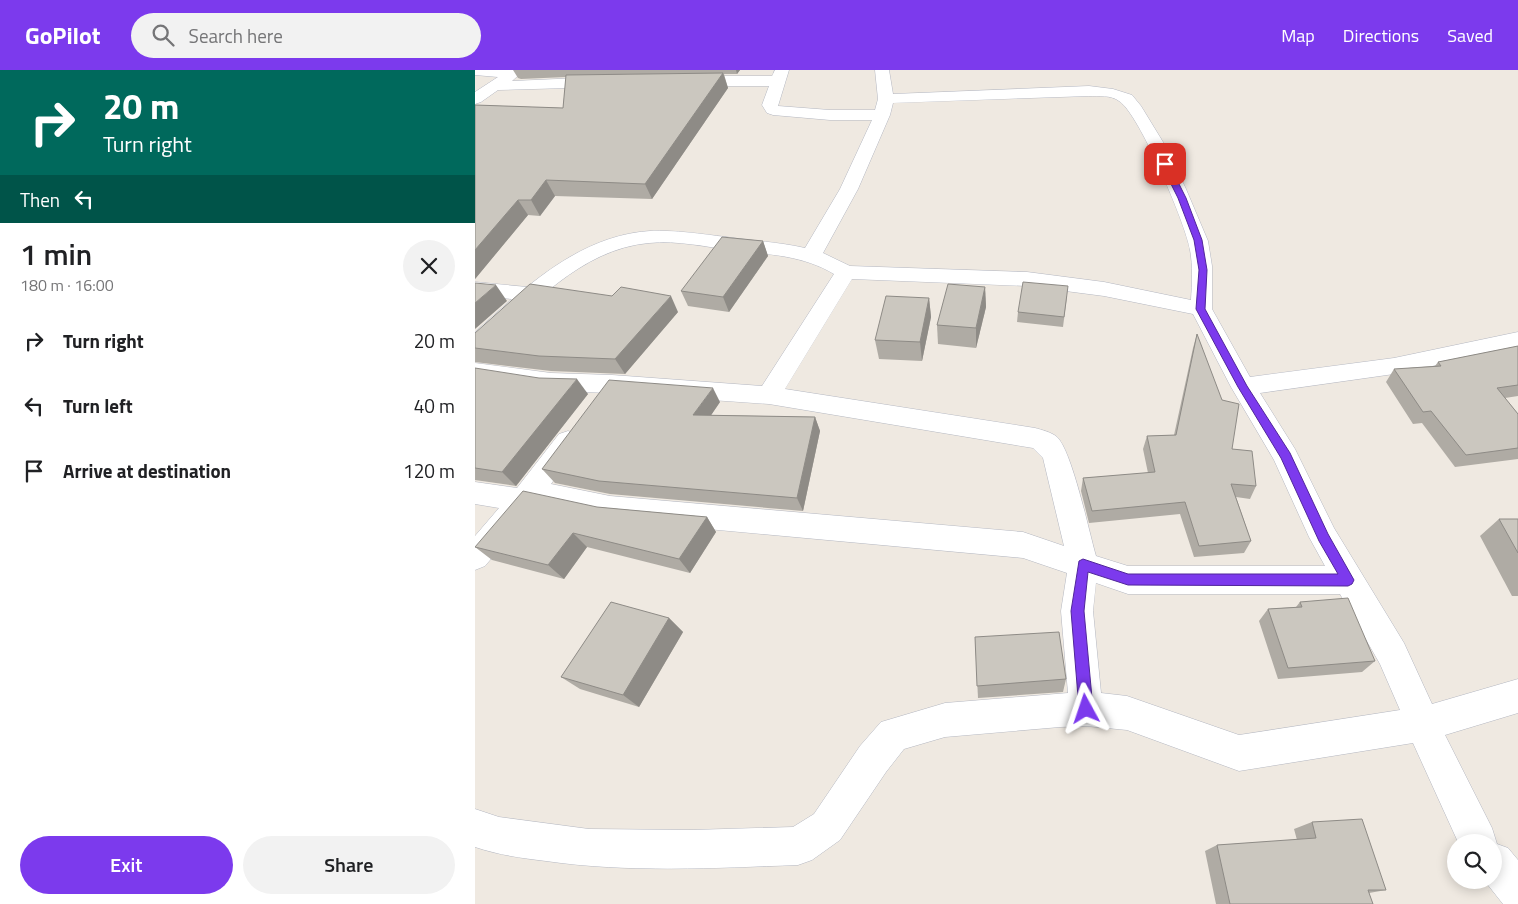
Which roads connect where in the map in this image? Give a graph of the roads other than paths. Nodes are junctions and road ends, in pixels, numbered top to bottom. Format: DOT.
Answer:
graph roads {
  1 [pos="882,70"];
  2 [pos="475,71"];
  3 [pos="517,72"];
  4 [pos="780,76"];
  5 [pos="675,81"];
  6 [pos="620,82"];
  7 [pos="495,86"];
  8 [pos="475,99"];
  9 [pos="884,107"];
  10 [pos="811,256"];
  11 [pos="846,272"];
  12 [pos="475,289"];
  13 [pos="532,294"];
  14 [pos="1201,309"];
  15 [pos="1518,340"];
  16 [pos="475,345"];
  17 [pos="475,371"];
  18 [pos="611,384"];
  19 [pos="1243,387"];
  20 [pos="769,395"];
  21 [pos="475,493"];
  22 [pos="527,495"];
  23 [pos="475,557"];
  24 [pos="1083,564"];
  25 [pos="1348,580"];
  26 [pos="1518,696"];
  27 [pos="1086,709"];
  28 [pos="1424,724"];
  29 [pos="475,828"];
  30 [pos="1475,834"];
  31 [pos="1502,872"];
  32 [pos="1518,891"];
  1 -- 9 [label="street"];
  2 -- 3 [label="street"];
  3 -- 7 [label="street"];
  4 -- 5 [label="street"];
  4 -- 9 [label="street"];
  6 -- 7 [label="street"];
  7 -- 8 [label="street"];
  9 -- 10 [label="street"];
  9 -- 14 [label="street"];
  10 -- 11 [label="street"];
  10 -- 13 [label="street"];
  11 -- 14 [label="street"];
  11 -- 20 [label="street"];
  12 -- 13 [label="street"];
  13 -- 16 [label="street"];
  14 -- 19 [label="street"];
  15 -- 19 [label="street"];
  17 -- 18 [label="street"];
  18 -- 20 [label="street"];
  18 -- 22 [label="street"];
  19 -- 25 [label="street"];
  20 -- 24 [label="street"];
  21 -- 22 [label="street"];
  22 -- 23 [label="street"];
  22 -- 24 [label="street"];
  24 -- 25 [label="street"];
  24 -- 27 [label="street"];
  25 -- 28 [label="street"];
  26 -- 28 [label="street"];
  27 -- 28 [label="street"];
  27 -- 29 [label="street"];
  28 -- 30 [label="street"];
  31 -- 32 [label="street"];
}
